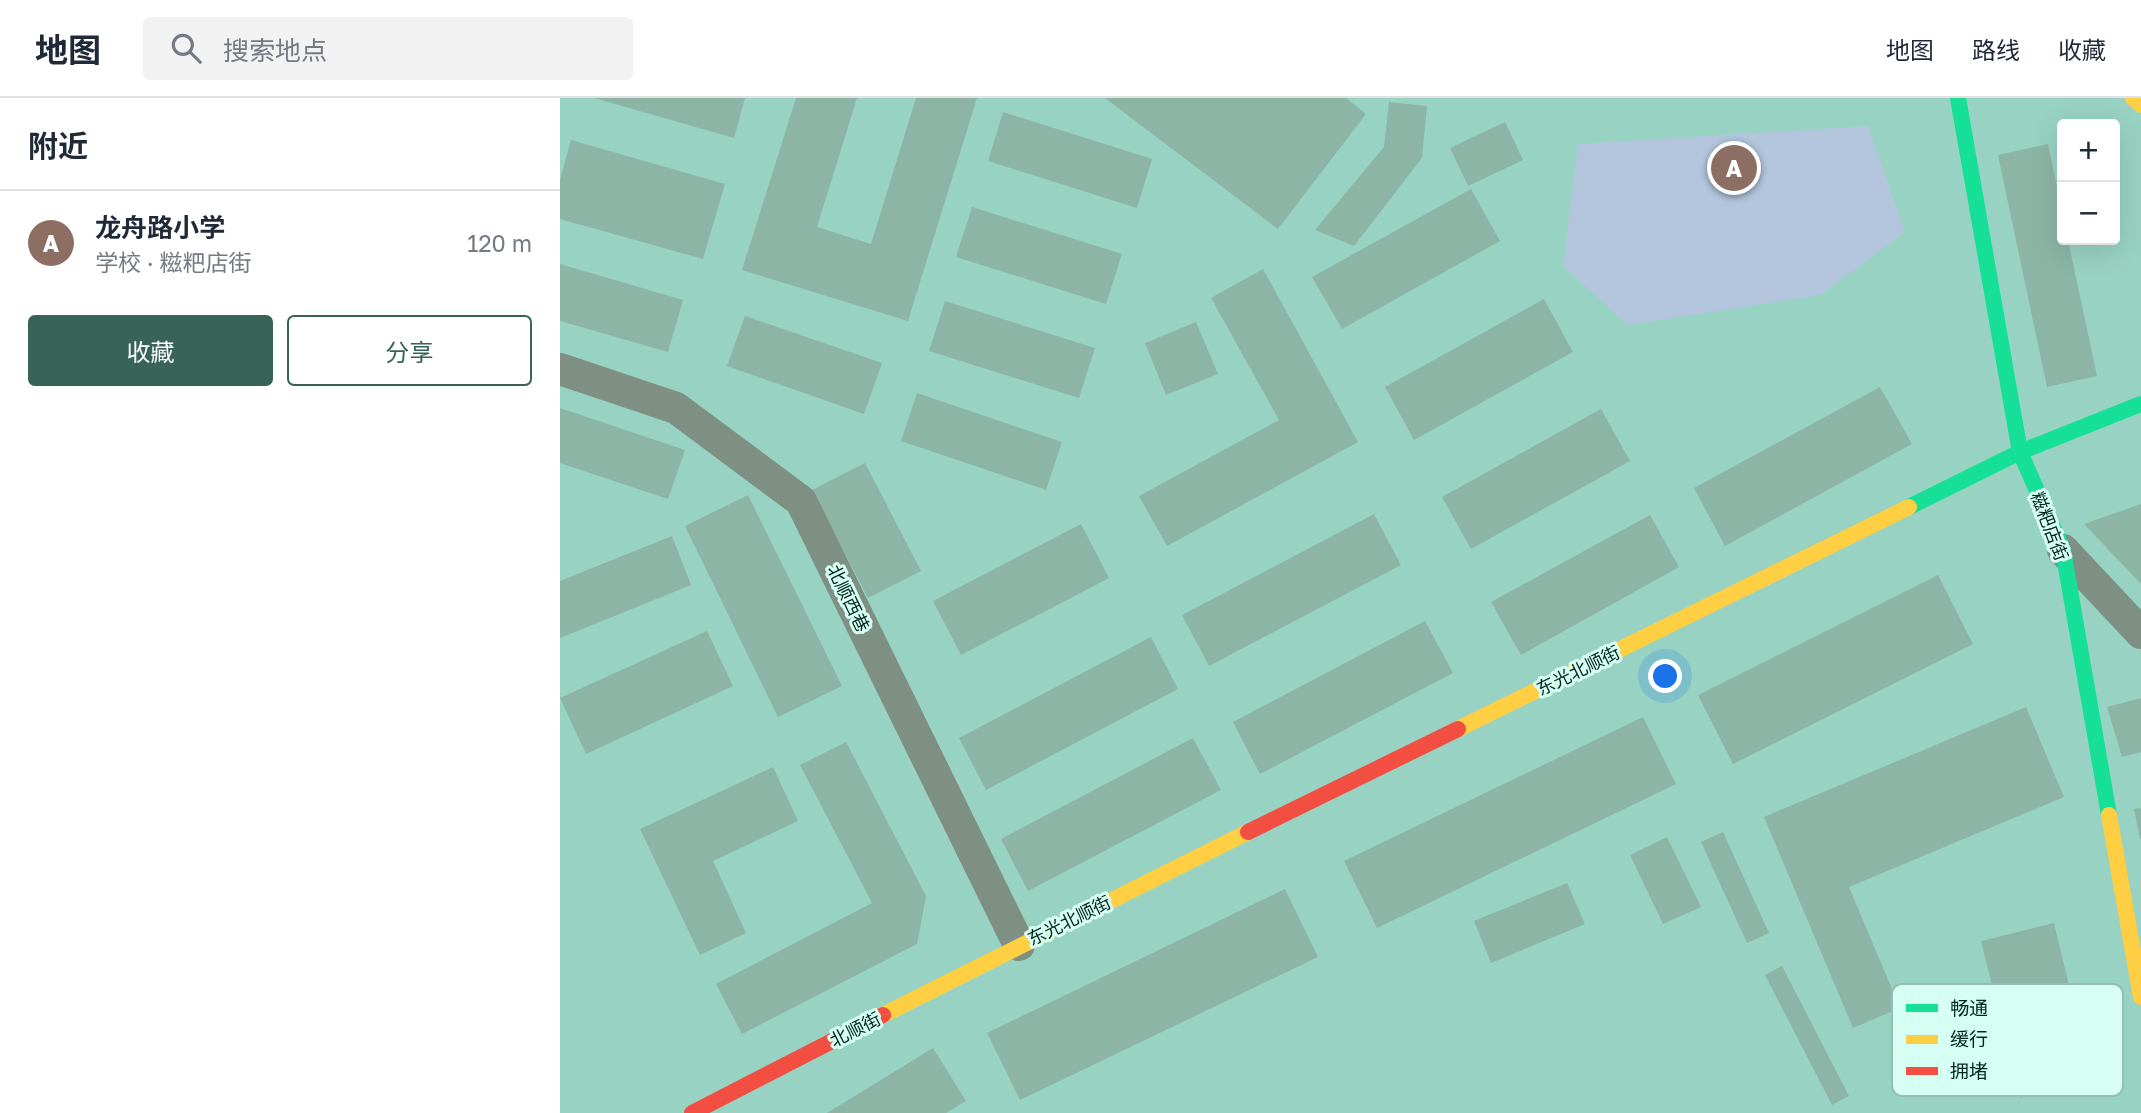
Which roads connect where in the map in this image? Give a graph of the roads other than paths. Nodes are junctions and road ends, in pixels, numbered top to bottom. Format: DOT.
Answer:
graph roads {
  1 [pos="1958,98"];
  2 [pos="2133,98"];
  3 [pos="2141,105"];
  4 [pos="560,369"];
  5 [pos="2141,404"];
  6 [pos="2020,452"];
  7 [pos="2063,550"];
  8 [pos="2141,632"];
  9 [pos="1019,945"];
  10 [pos="2141,997"];
  11 [pos="692,1113"];
  1 -- 6 [label="street, 糍粑店街"];
  2 -- 3 [label="street"];
  4 -- 9 [label="street, 北顺西巷"];
  5 -- 6 [label="street, 东光北顺街"];
  6 -- 7 [label="street, 糍粑店街"];
  6 -- 9 [label="street, 东光北顺街"];
  7 -- 8 [label="street"];
  7 -- 10 [label="street, 糍粑店街"];
  9 -- 11 [label="street, 北顺街"];
}
